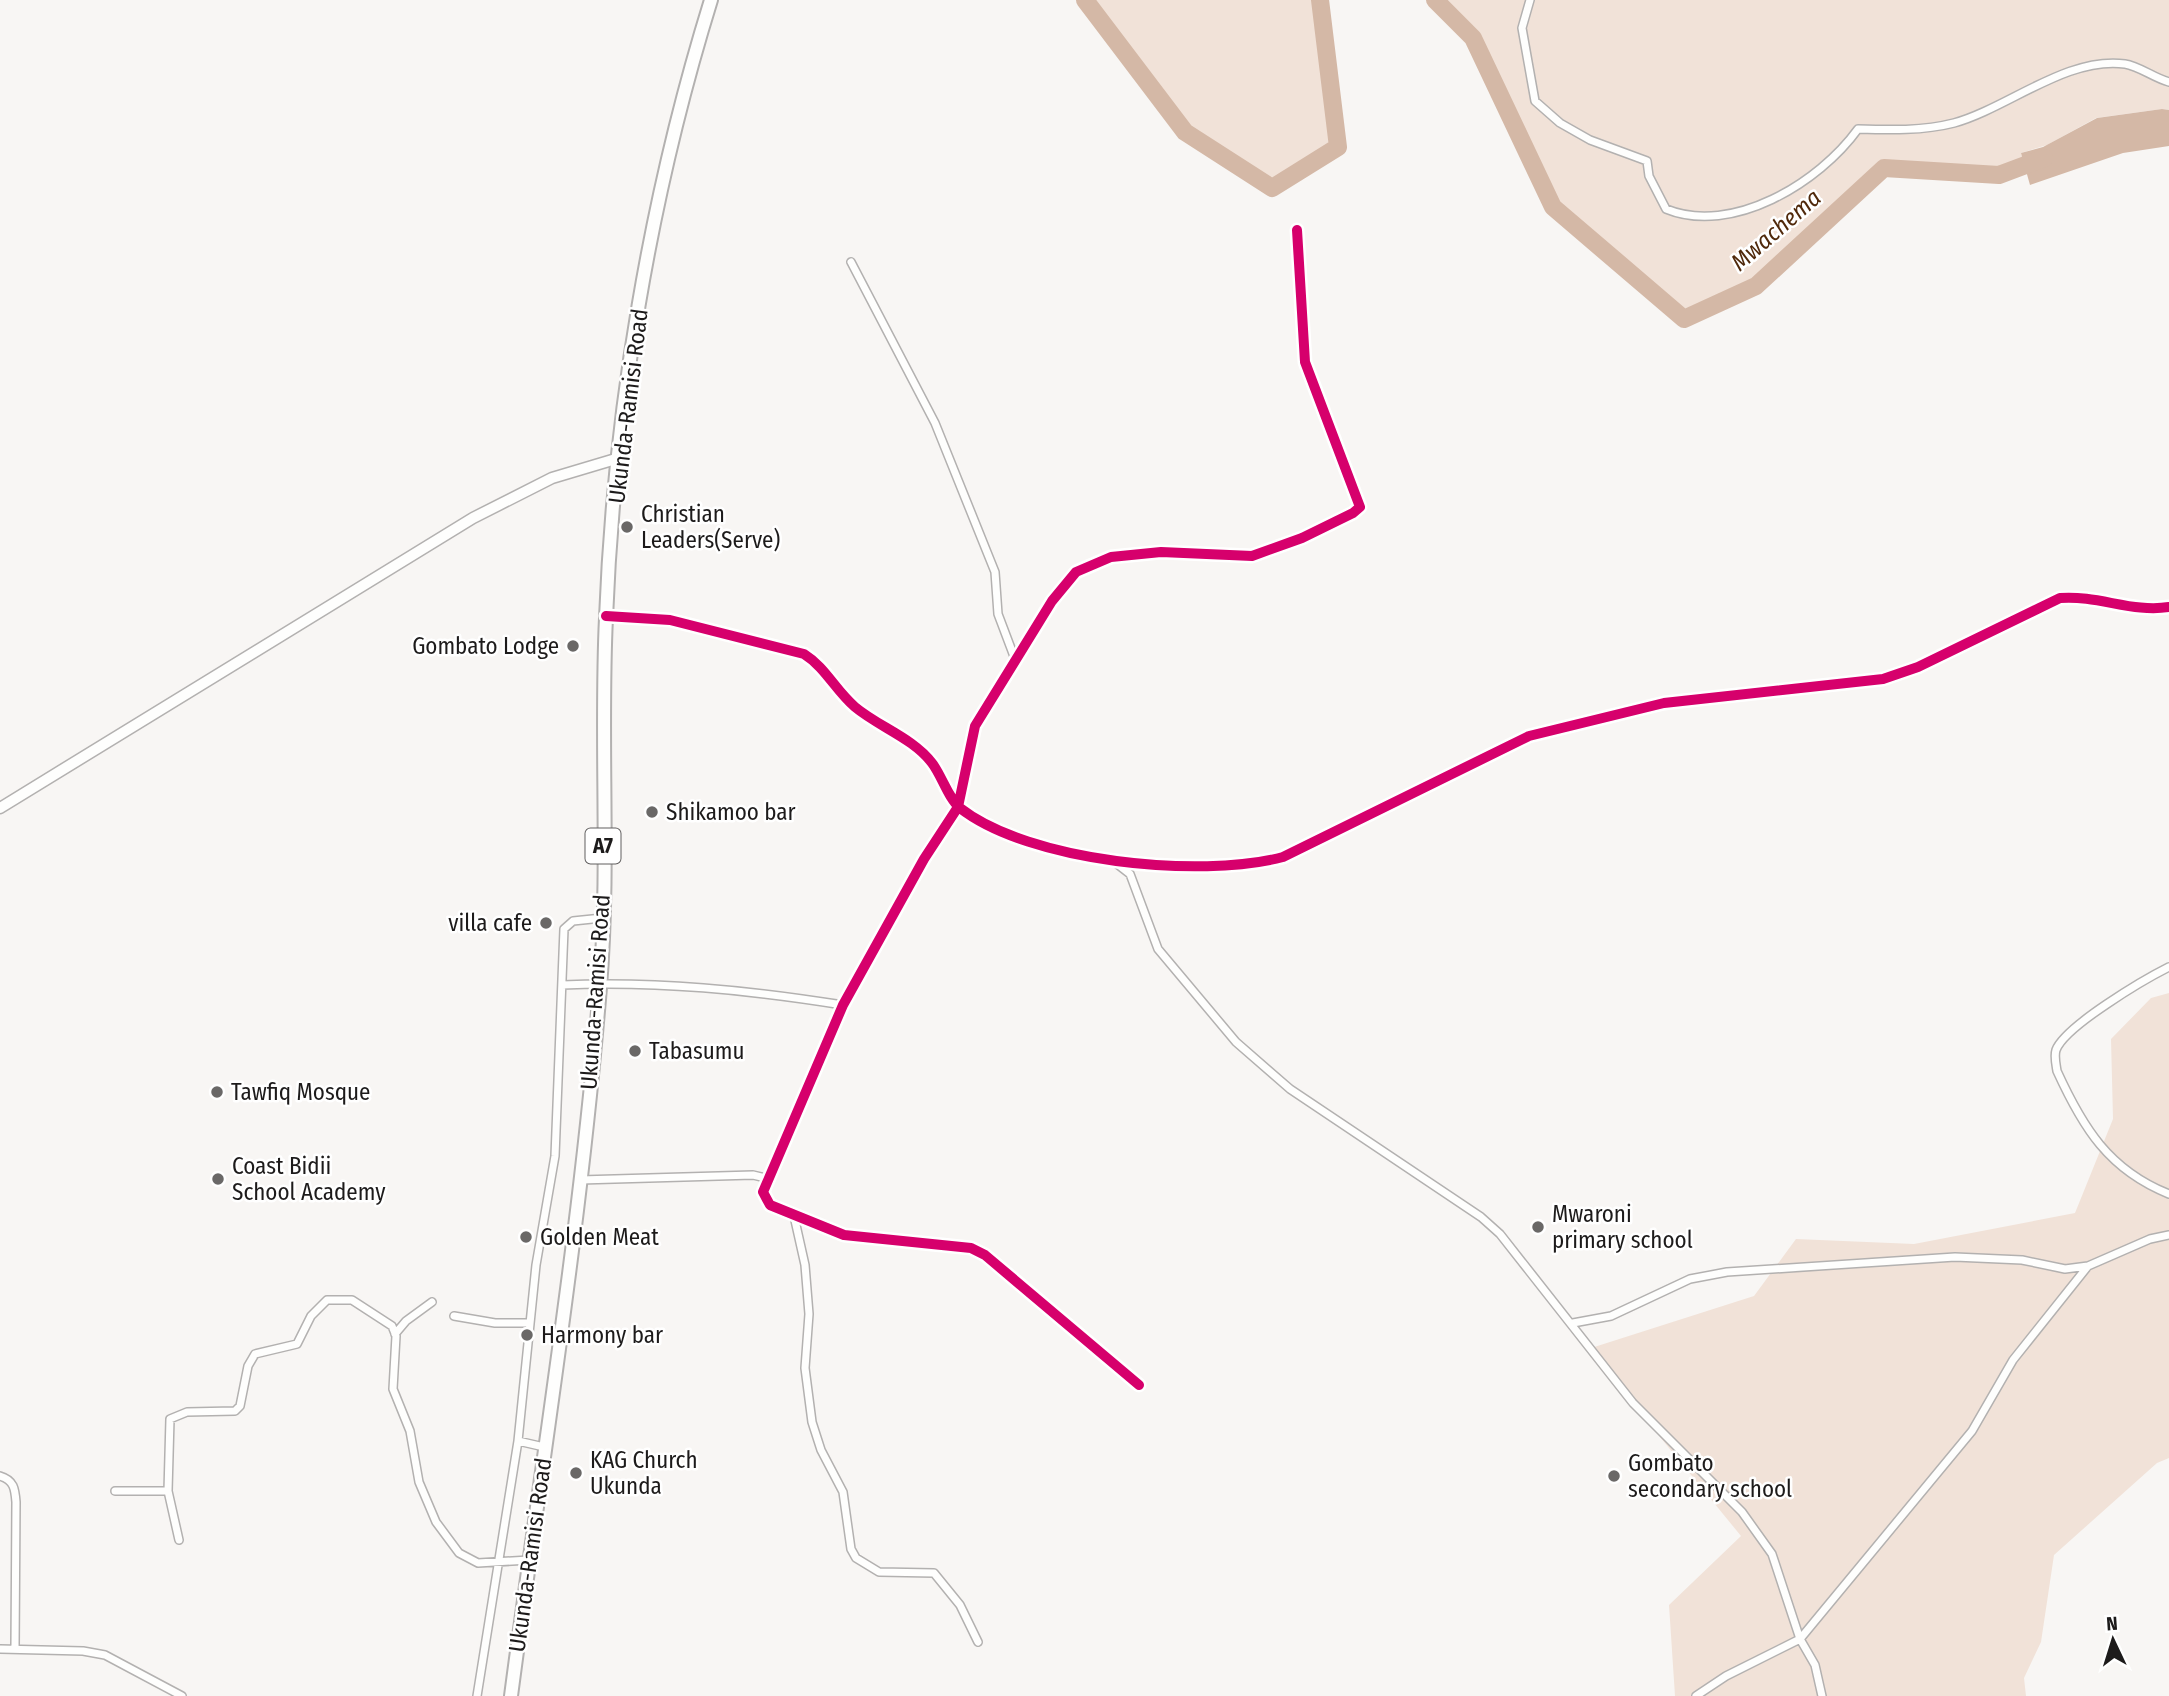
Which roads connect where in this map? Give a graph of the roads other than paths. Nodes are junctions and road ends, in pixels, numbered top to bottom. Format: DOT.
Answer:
graph roads {
  1 [pos="711,0"];
  2 [pos="1530,0"];
  3 [pos="2169,82"];
  4 [pos="1297,230"];
  5 [pos="851,262"];
  6 [pos="619,458"];
  7 [pos="2169,607"];
  8 [pos="606,616"];
  9 [pos="1015,659"];
  10 [pos="958,807"];
  11 [pos="0,808"];
  12 [pos="1112,860"];
  13 [pos="602,918"];
  14 [pos="2169,967"];
  15 [pos="600,984"];
  16 [pos="562,985"];
  17 [pos="843,1005"];
  18 [pos="770,1179"];
  19 [pos="580,1180"];
  20 [pos="2169,1194"];
  21 [pos="794,1216"];
  22 [pos="2169,1235"];
  23 [pos="2088,1266"];
  24 [pos="432,1303"];
  25 [pos="454,1316"];
  26 [pos="530,1323"];
  27 [pos="1573,1323"];
  28 [pos="395,1334"];
  29 [pos="1139,1385"];
  30 [pos="518,1441"];
  31 [pos="544,1447"];
  32 [pos="0,1476"];
  33 [pos="116,1491"];
  34 [pos="168,1491"];
  35 [pos="179,1540"];
  36 [pos="529,1560"];
  37 [pos="496,1561"];
  38 [pos="1800,1639"];
  39 [pos="978,1642"];
  40 [pos="0,1649"];
  41 [pos="15,1649"];
  42 [pos="181,1696"];
  43 [pos="477,1696"];
  44 [pos="511,1696"];
  45 [pos="1696,1696"];
  46 [pos="1822,1696"];
  1 -- 6 [label="highway, Ukunda-Ramisi Road / A7"];
  2 -- 3 [label="street"];
  4 -- 9 [label="street"];
  5 -- 9 [label="street"];
  6 -- 8 [label="highway, Ukunda-Ramisi Road / A7"];
  6 -- 11 [label="street"];
  7 -- 12 [label="street"];
  8 -- 10 [label="street"];
  8 -- 13 [label="highway, Ukunda-Ramisi Road / A7"];
  9 -- 10 [label="street"];
  10 -- 12 [label="street"];
  10 -- 17 [label="street"];
  12 -- 27 [label="street"];
  13 -- 15 [label="highway, Ukunda-Ramisi Road / A7"];
  13 -- 16 [label="street"];
  14 -- 20 [label="street"];
  15 -- 16 [label="street"];
  15 -- 17 [label="street"];
  15 -- 19 [label="highway, Ukunda-Ramisi Road / A7"];
  16 -- 26 [label="street"];
  17 -- 18 [label="street"];
  18 -- 19 [label="street"];
  18 -- 21 [label="street"];
  19 -- 31 [label="highway, Ukunda-Ramisi Road / A7"];
  21 -- 29 [label="street"];
  21 -- 39 [label="street"];
  22 -- 23 [label="street"];
  23 -- 27 [label="street"];
  23 -- 38 [label="street"];
  24 -- 28 [label="street"];
  25 -- 26 [label="street"];
  26 -- 30 [label="street"];
  27 -- 38 [label="street"];
  28 -- 34 [label="street"];
  28 -- 37 [label="street"];
  30 -- 31 [label="street"];
  30 -- 37 [label="street"];
  31 -- 36 [label="highway, Ukunda-Ramisi Road / A7"];
  32 -- 41 [label="street"];
  33 -- 34 [label="street"];
  34 -- 35 [label="street"];
  36 -- 37 [label="street"];
  36 -- 44 [label="highway, Ukunda-Ramisi Road / A7"];
  37 -- 43 [label="street"];
  38 -- 45 [label="street"];
  38 -- 46 [label="street"];
  40 -- 41 [label="street"];
  41 -- 42 [label="street"];
}
